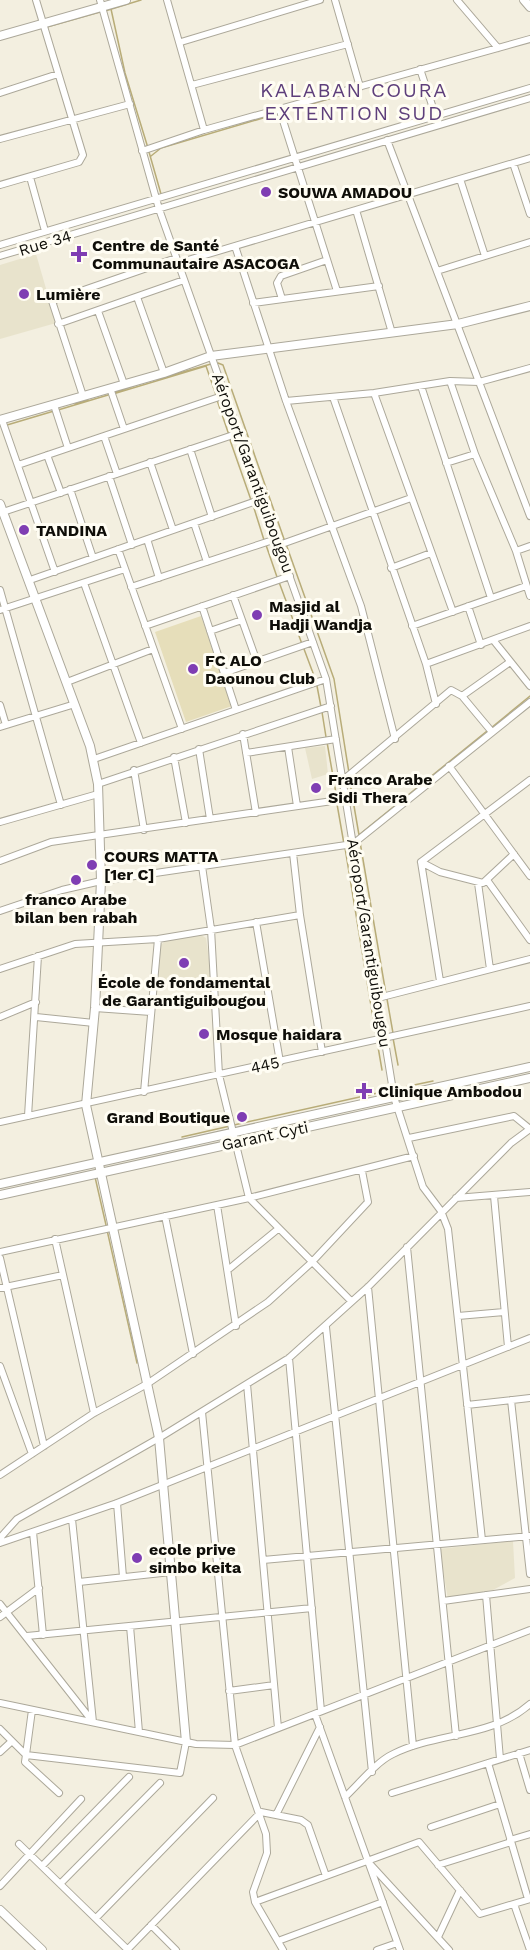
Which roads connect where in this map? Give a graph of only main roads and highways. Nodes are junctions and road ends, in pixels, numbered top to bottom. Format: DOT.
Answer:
graph roads {
  1 [pos="530,1067"];
  2 [pos="530,1078"];
  3 [pos="0,1184"];
  4 [pos="0,1195"];
  1 -- 3 [label="main road, Garant Cyti"];
  2 -- 4 [label="main road, Garant Cyti"];
}
